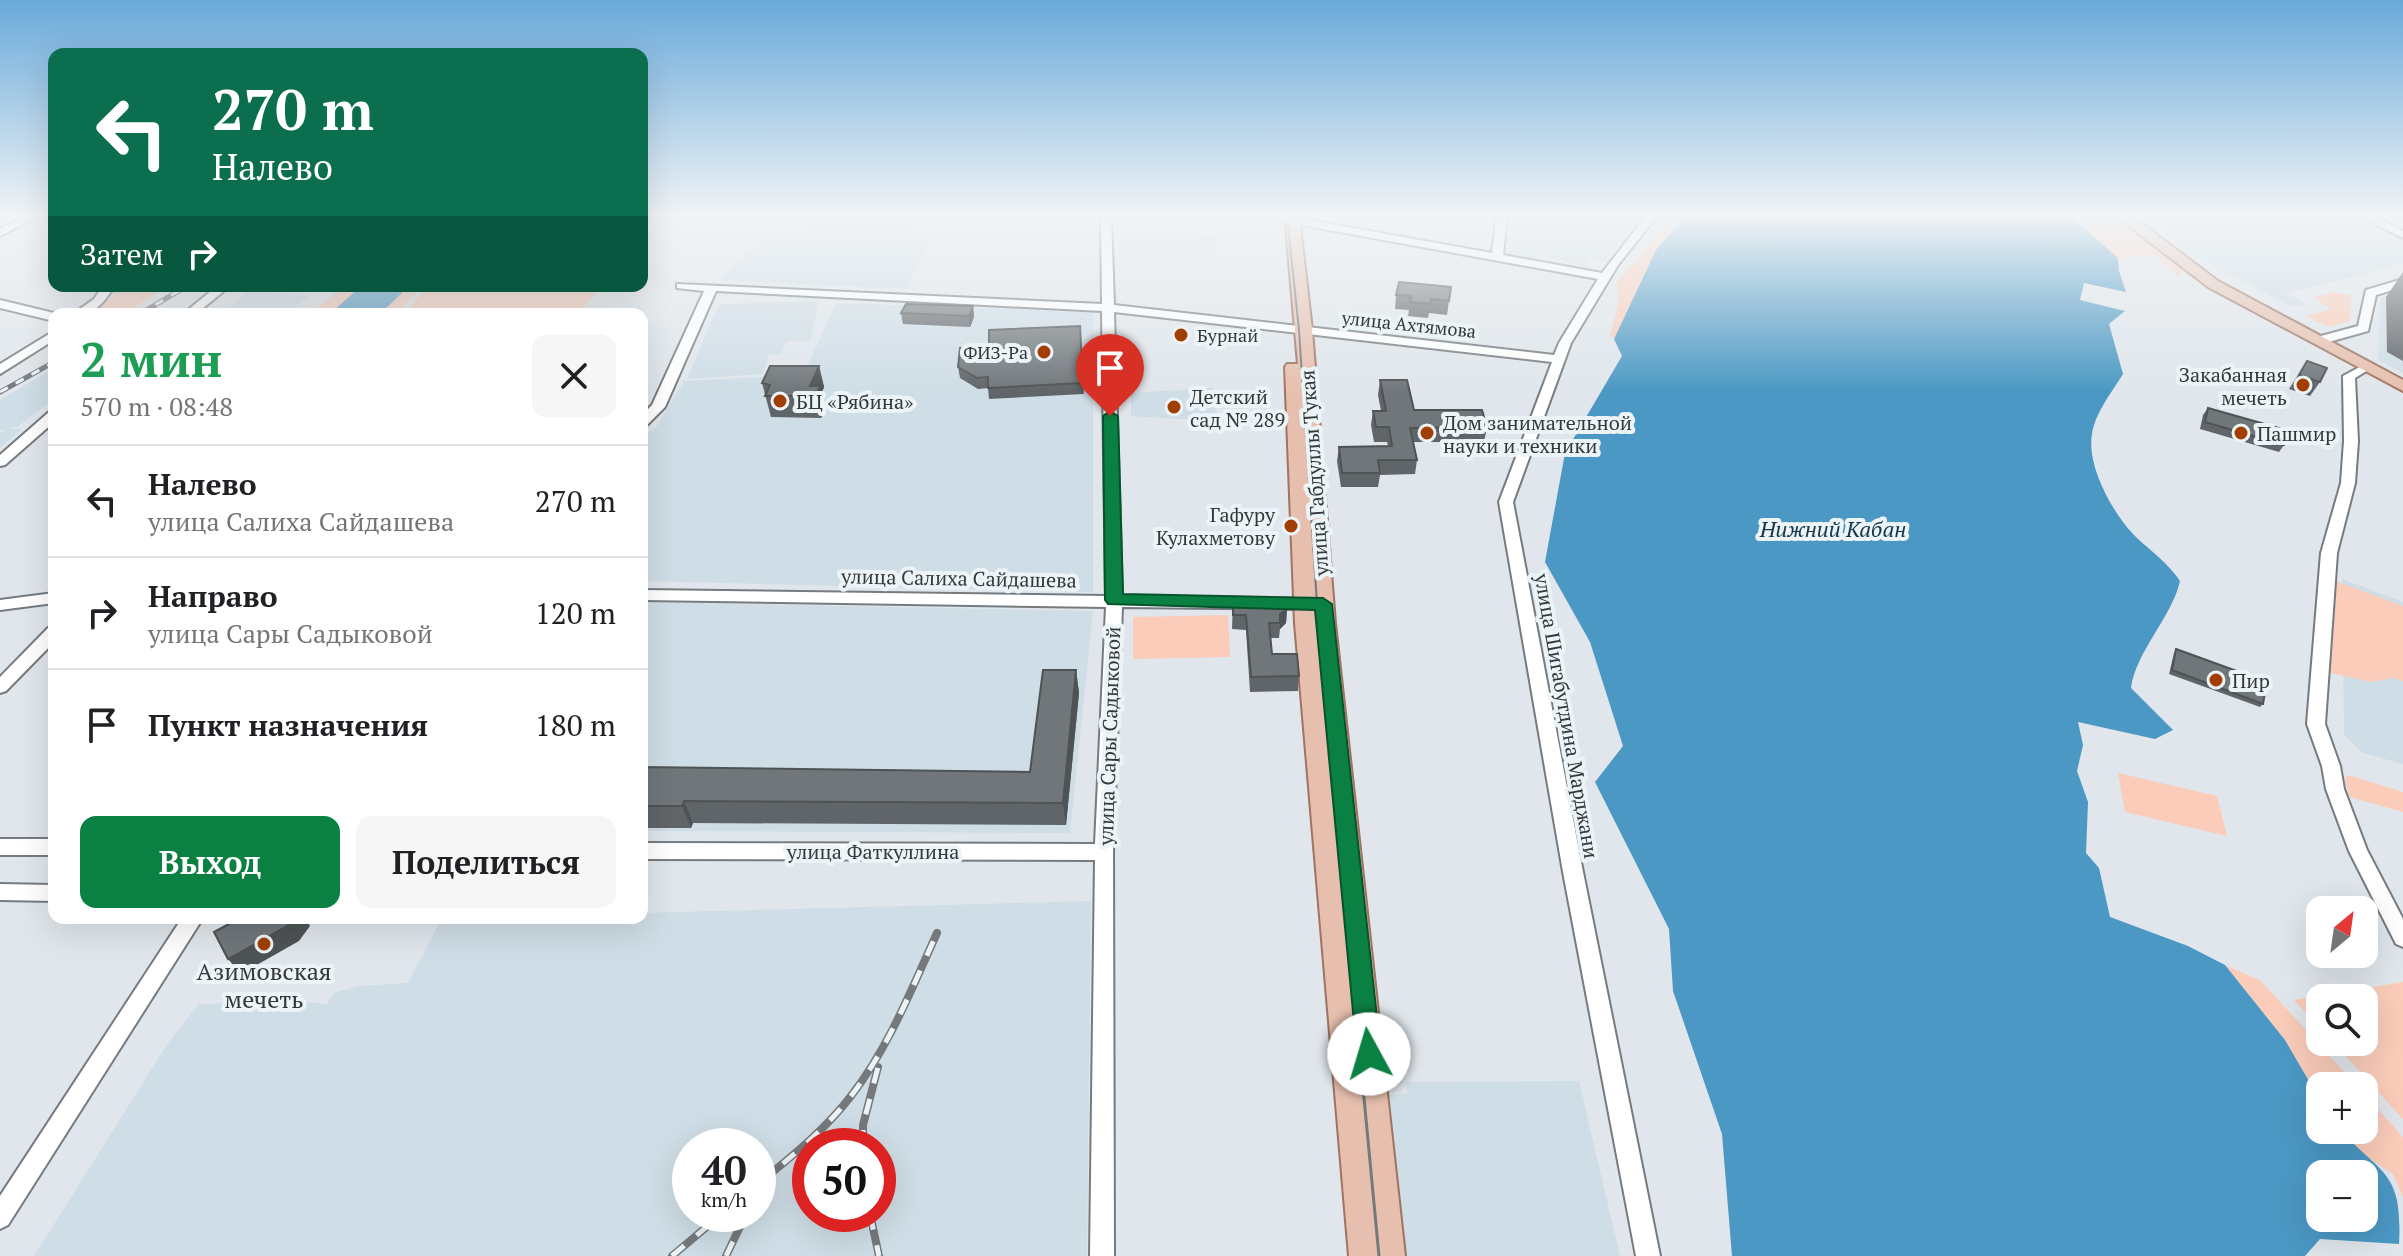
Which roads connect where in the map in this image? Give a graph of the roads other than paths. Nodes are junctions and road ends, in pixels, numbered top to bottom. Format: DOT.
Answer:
graph roads {
  1 [pos="1108,275"];
  2 [pos="1292,275"];
  3 [pos="1591,275"];
  4 [pos="1607,275"];
  5 [pos="2201,275"];
  6 [pos="2207,275"];
  7 [pos="1605,277"];
  8 [pos="2403,283"];
  9 [pos="681,286"];
  10 [pos="712,287"];
  11 [pos="105,292"];
  12 [pos="216,292"];
  13 [pos="0,304"];
  14 [pos="88,308"];
  15 [pos="196,308"];
  16 [pos="1109,308"];
  17 [pos="48,316"];
  18 [pos="1298,330"];
  19 [pos="48,339"];
  20 [pos="2325,339"];
  21 [pos="1559,359"];
  22 [pos="2367,367"];
  23 [pos="0,370"];
  24 [pos="2403,379"];
  25 [pos="2403,386"];
  26 [pos="648,416"];
  27 [pos="48,420"];
  28 [pos="0,462"];
  29 [pos="648,595"];
  30 [pos="48,599"];
  31 [pos="1114,600"];
  32 [pos="1314,604"];
  33 [pos="0,605"];
  34 [pos="48,638"];
  35 [pos="0,687"];
  36 [pos="0,847"];
  37 [pos="48,847"];
  38 [pos="648,851"];
  39 [pos="1104,852"];
  40 [pos="0,892"];
  41 [pos="48,893"];
  42 [pos="189,924"];
  43 [pos="2403,938"];
  44 [pos="0,1217"];
  45 [pos="1102,1256"];
  46 [pos="1364,1256"];
  47 [pos="1390,1256"];
  48 [pos="1648,1256"];
  1 -- 16 [label="street, улица Сары Садыковой"];
  2 -- 18 [label="main road, улица Габдуллы Тукая"];
  3 -- 7 [label="street"];
  4 -- 7 [label="street, улица Шигабутдина Марджани"];
  5 -- 22 [label="main road"];
  6 -- 20 [label="main road"];
  7 -- 21 [label="street, улица Шигабутдина Марджани"];
  8 -- 20 [label="street"];
  9 -- 10 [label="street, улица Ахтямова"];
  10 -- 16 [label="street, улица Ахтямова"];
  10 -- 26 [label="street"];
  11 -- 14 [label="street"];
  12 -- 15 [label="street"];
  13 -- 17 [label="street"];
  16 -- 18 [label="street, улица Ахтямова"];
  16 -- 31 [label="street, улица Сары Садыковой"];
  18 -- 21 [label="street, улица Ахтямова"];
  18 -- 32 [label="main road, улица Габдуллы Тукая"];
  19 -- 23 [label="street"];
  20 -- 24 [label="main road"];
  21 -- 48 [label="street, улица Шигабутдина Марджани"];
  22 -- 25 [label="main road"];
  22 -- 43 [label="street"];
  27 -- 28 [label="street"];
  29 -- 31 [label="street, улица Салиха Сайдашева"];
  30 -- 33 [label="street"];
  31 -- 32 [label="street, улица Салиха Сайдашева"];
  31 -- 39 [label="street, улица Сары Садыковой"];
  32 -- 46 [label="main road, улица Габдуллы Тукая"];
  32 -- 47 [label="main road, улица Габдуллы Тукая"];
  34 -- 35 [label="street"];
  36 -- 37 [label="street"];
  38 -- 39 [label="street, улица Фаткуллина"];
  39 -- 45 [label="street, улица Сары Садыковой"];
  40 -- 41 [label="street"];
  42 -- 44 [label="street"];
}
